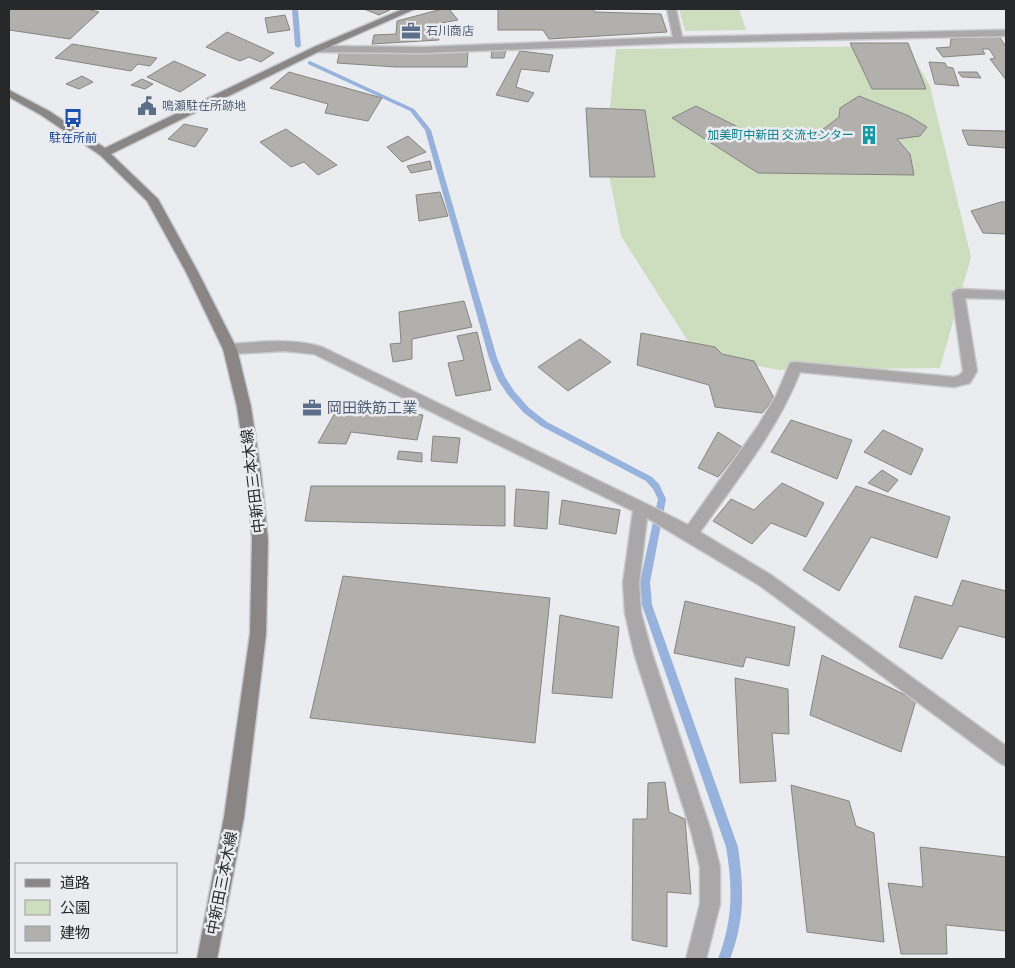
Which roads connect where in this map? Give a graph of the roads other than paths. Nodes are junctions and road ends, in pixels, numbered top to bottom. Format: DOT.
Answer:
graph roads {
  1 [pos="410,9"];
  2 [pos="671,9"];
  3 [pos="395,11"];
  4 [pos="1006,34"];
  5 [pos="678,40"];
  6 [pos="317,49"];
  7 [pos="9,93"];
  8 [pos="104,153"];
  9 [pos="1006,294"];
  10 [pos="230,349"];
  11 [pos="646,510"];
  12 [pos="690,534"];
  13 [pos="1006,757"];
  14 [pos="207,959"];
  15 [pos="696,959"];
  1 -- 3 [label="main road"];
  2 -- 5 [label="street"];
  3 -- 6 [label="main road"];
  4 -- 5 [label="street"];
  5 -- 6 [label="street"];
  6 -- 8 [label="main road"];
  7 -- 8 [label="main road, 中新田三本木線"];
  8 -- 10 [label="main road, 中新田三本木線"];
  9 -- 12 [label="street"];
  10 -- 11 [label="street"];
  10 -- 14 [label="main road, 中新田三本木線"];
  11 -- 12 [label="street"];
  11 -- 15 [label="street"];
  12 -- 13 [label="street"];
}
